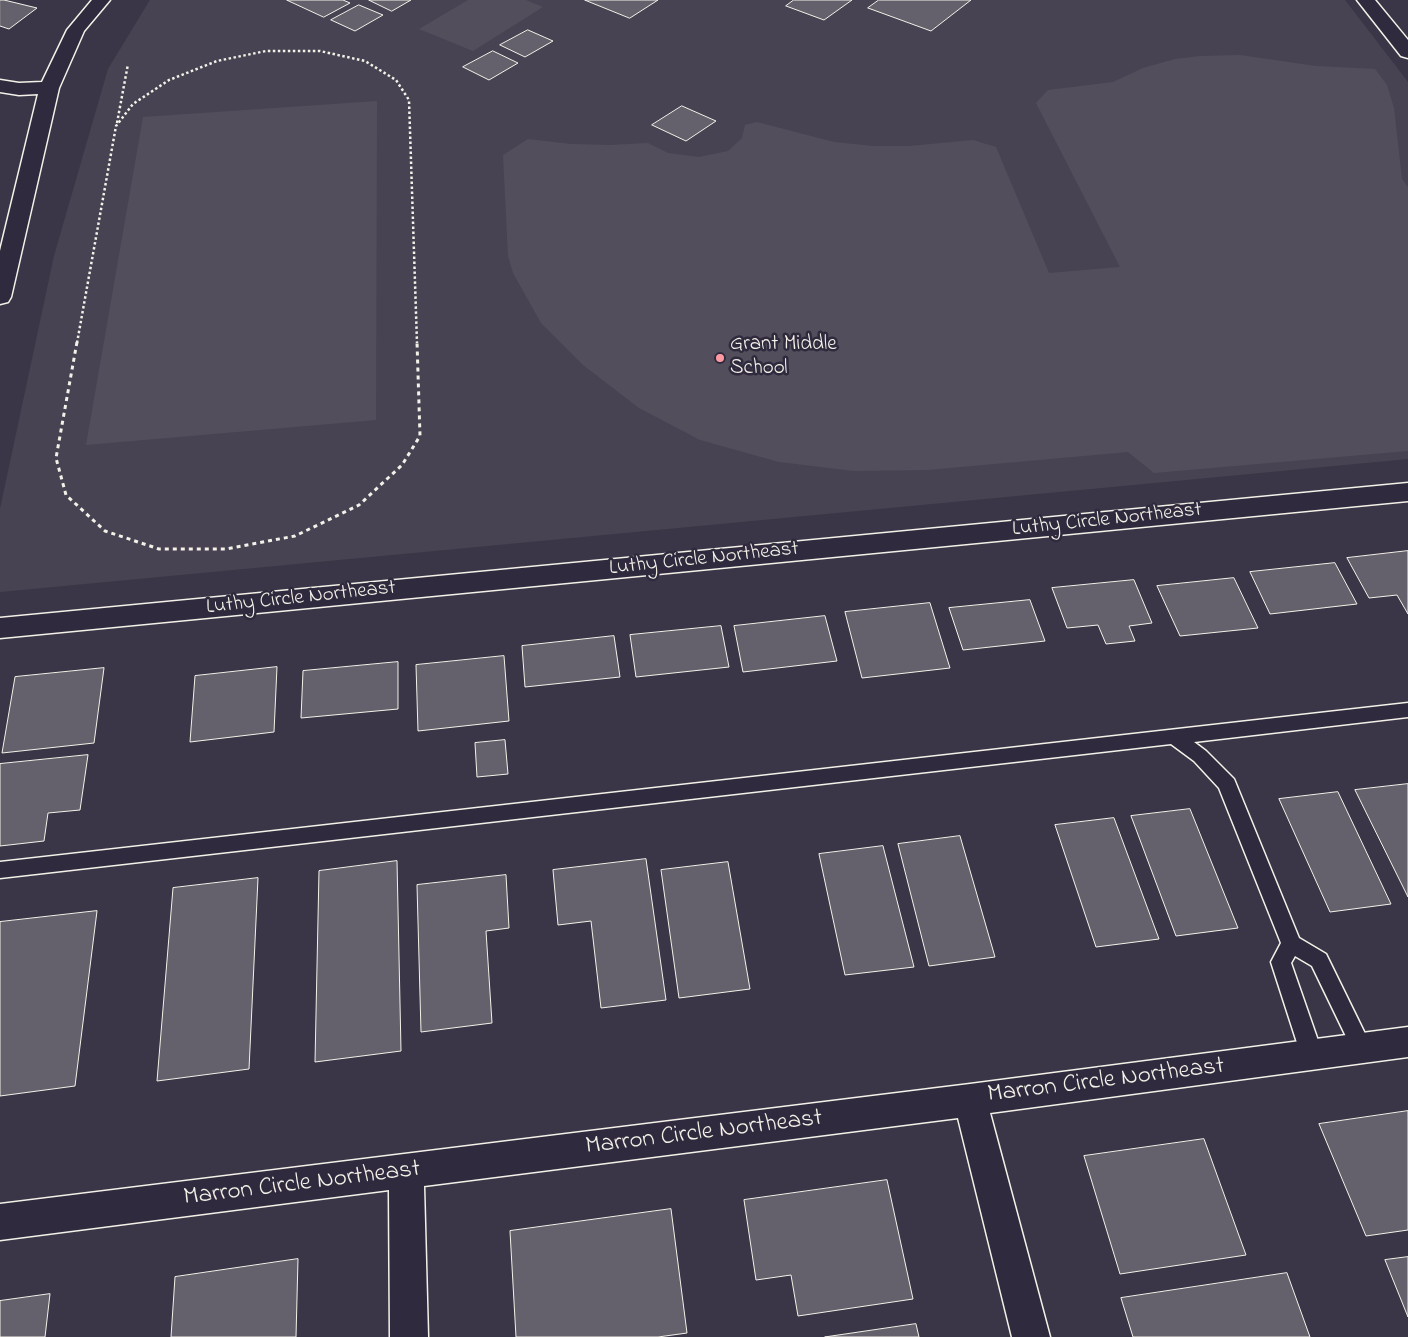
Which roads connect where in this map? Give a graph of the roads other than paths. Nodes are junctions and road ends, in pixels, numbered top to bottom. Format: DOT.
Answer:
graph roads {
  1 [pos="101,0"];
  2 [pos="1366,0"];
  3 [pos="1408,52"];
  4 [pos="0,86"];
  5 [pos="49,88"];
  6 [pos="0,296"];
  7 [pos="1408,492"];
  8 [pos="0,628"];
  9 [pos="1408,710"];
  10 [pos="1176,736"];
  11 [pos="0,870"];
  12 [pos="1291,944"];
  13 [pos="1408,1042"];
  14 [pos="1362,1048"];
  15 [pos="1312,1055"];
  16 [pos="970,1100"];
  17 [pos="406,1172"];
  18 [pos="0,1222"];
  19 [pos="408,1337"];
  20 [pos="1031,1337"];
  1 -- 5 [label="street"];
  2 -- 3 [label="street"];
  4 -- 5 [label="street"];
  5 -- 6 [label="street"];
  7 -- 8 [label="street, Luthy Circle Northeast"];
  9 -- 10 [label="lane"];
  10 -- 11 [label="lane"];
  10 -- 12 [label="lane"];
  12 -- 14 [label="lane"];
  12 -- 15 [label="lane"];
  13 -- 14 [label="street, Marron Circle Northeast"];
  14 -- 15 [label="street, Marron Circle Northeast"];
  15 -- 16 [label="street, Marron Circle Northeast"];
  16 -- 17 [label="street, Marron Circle Northeast"];
  16 -- 20 [label="street"];
  17 -- 18 [label="street, Marron Circle Northeast"];
  17 -- 19 [label="street"];
}
